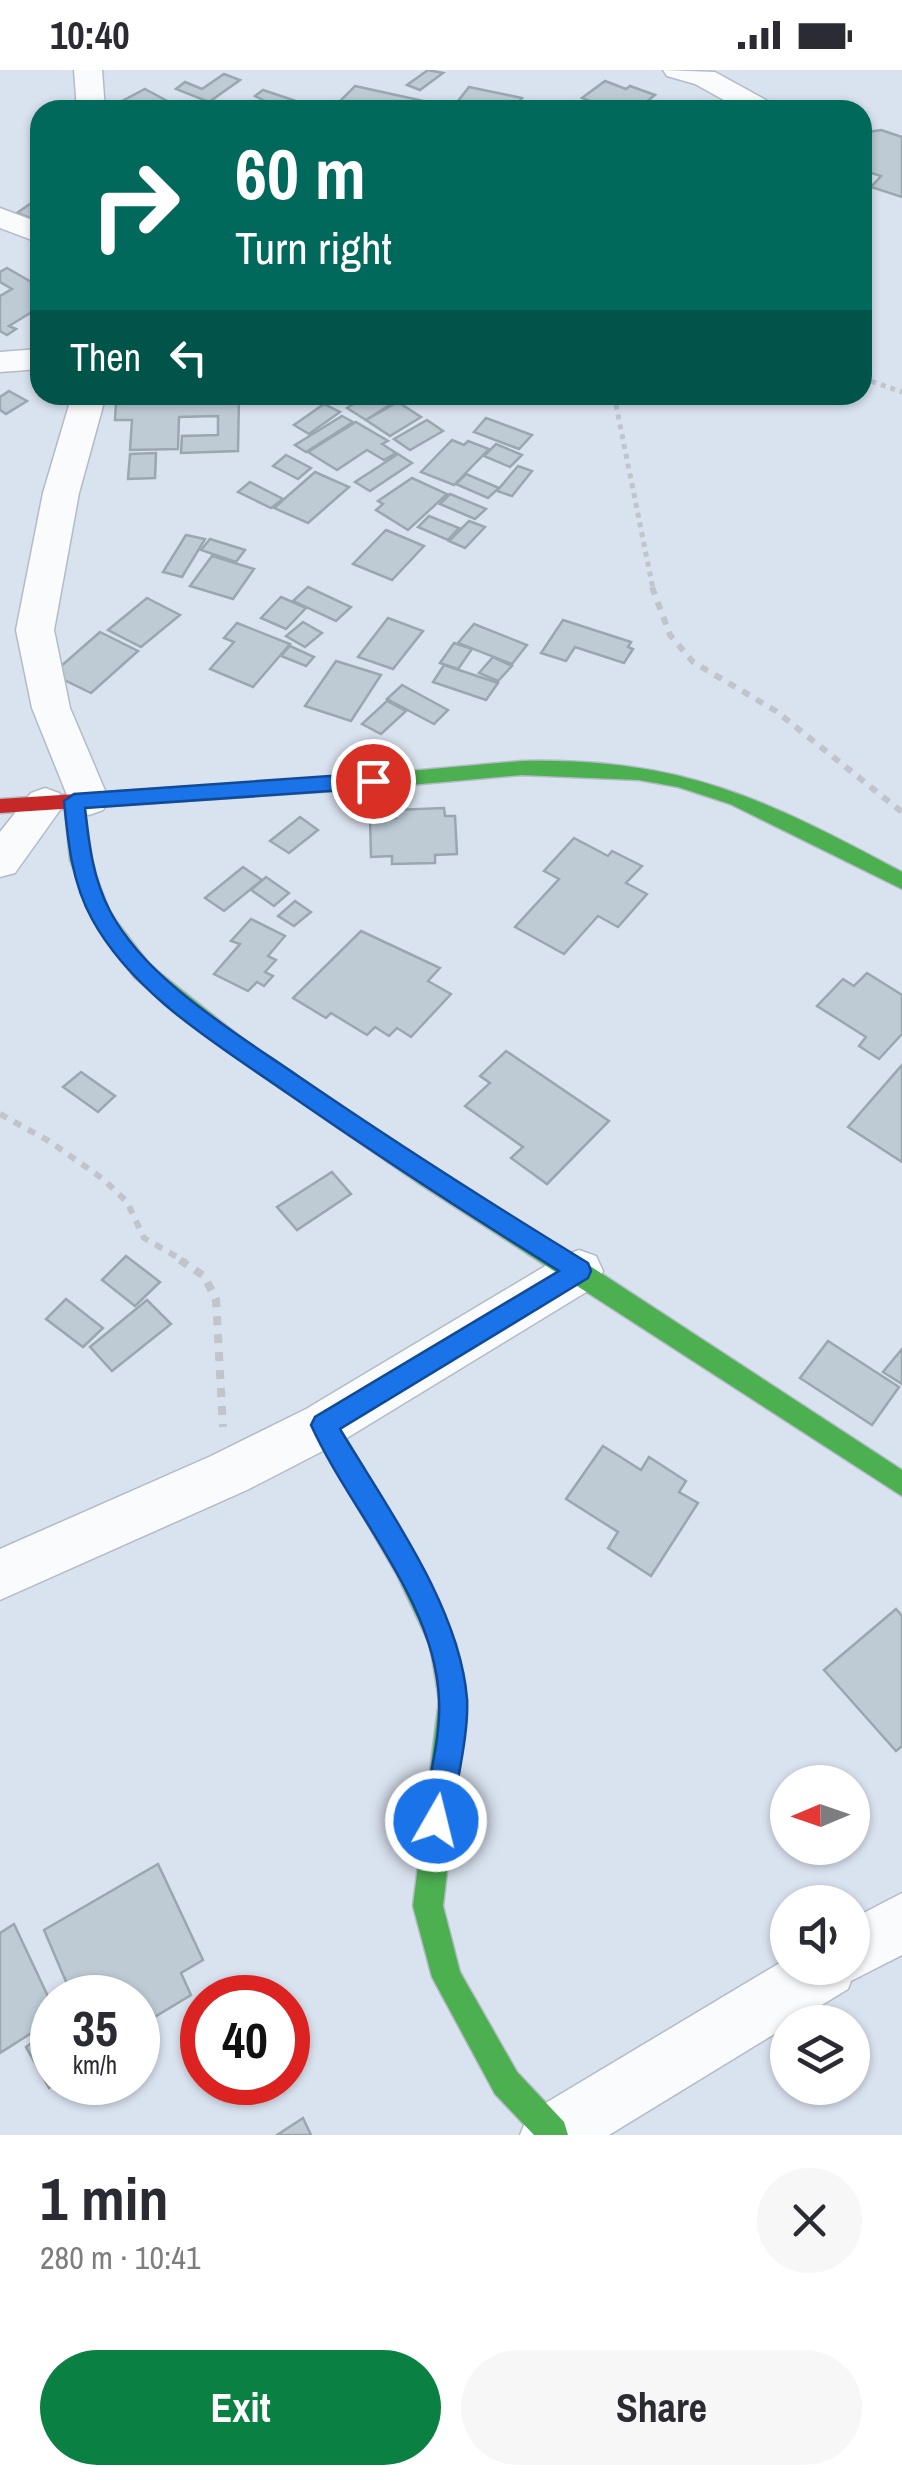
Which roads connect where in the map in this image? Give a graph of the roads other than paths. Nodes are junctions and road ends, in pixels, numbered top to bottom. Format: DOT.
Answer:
graph roads {
  1 [pos="88,70"];
  2 [pos="677,70"];
  3 [pos="90,100"];
  4 [pos="745,100"];
  5 [pos="0,217"];
  6 [pos="30,230"];
  7 [pos="30,360"];
  8 [pos="0,362"];
  9 [pos="86,405"];
  10 [pos="69,801"];
  11 [pos="0,806"];
  12 [pos="0,862"];
  13 [pos="902,881"];
  14 [pos="579,1271"];
  15 [pos="324,1425"];
  16 [pos="902,1484"];
  17 [pos="0,1575"];
  18 [pos="902,1922"];
  19 [pos="870,1941"];
  20 [pos="799,1985"];
  21 [pos="552,2134"];
  1 -- 3 [label="street"];
  2 -- 4 [label="street"];
  5 -- 6 [label="street"];
  7 -- 8 [label="street"];
  9 -- 10 [label="street"];
  10 -- 11 [label="street"];
  10 -- 12 [label="street"];
  10 -- 13 [label="street"];
  10 -- 14 [label="street"];
  14 -- 15 [label="street"];
  14 -- 16 [label="street"];
  15 -- 17 [label="street"];
  15 -- 21 [label="street"];
  18 -- 19 [label="street"];
  20 -- 21 [label="street"];
}
